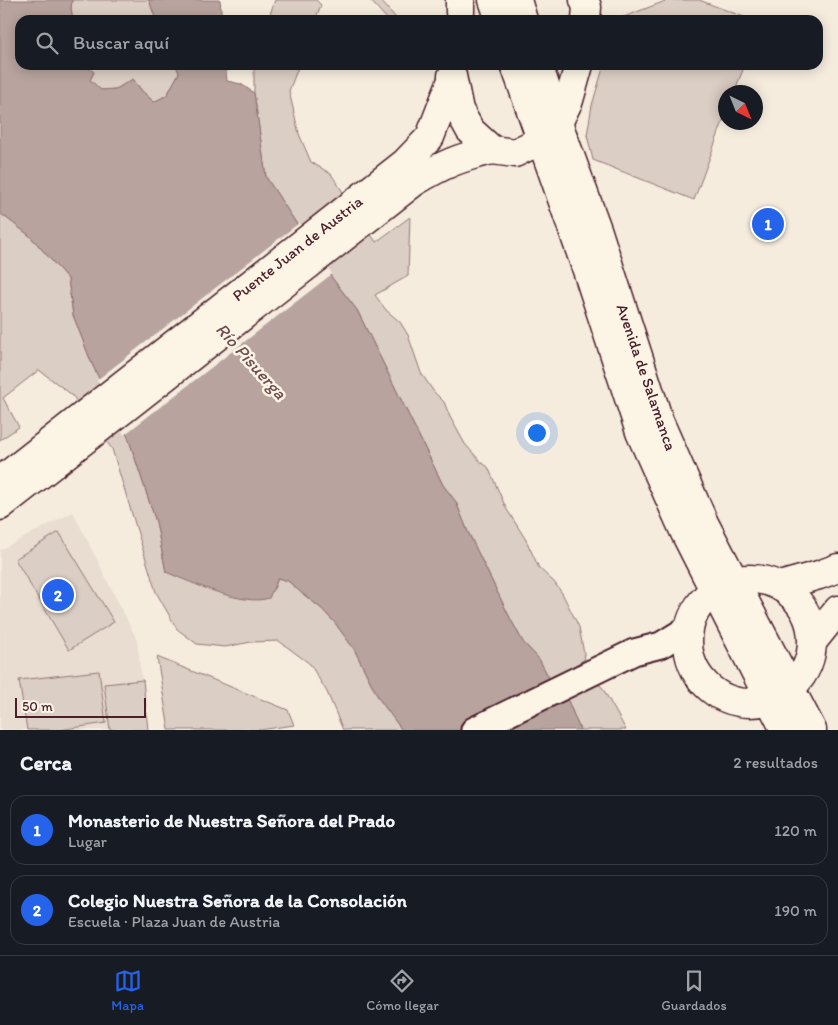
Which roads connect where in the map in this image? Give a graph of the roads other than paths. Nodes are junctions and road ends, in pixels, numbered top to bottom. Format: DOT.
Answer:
graph roads {
  1 [pos="493,0"];
  2 [pos="517,0"];
  3 [pos="498,15"];
  4 [pos="522,15"];
  5 [pos="518,70"];
  6 [pos="539,70"];
  7 [pos="578,70"];
  8 [pos="452,72"];
  9 [pos="549,131"];
  10 [pos="492,150"];
  11 [pos="396,183"];
  12 [pos="17,477"];
  13 [pos="0,506"];
  14 [pos="838,568"];
  15 [pos="724,586"];
  16 [pos="780,586"];
  17 [pos="838,610"];
  18 [pos="690,627"];
  19 [pos="811,651"];
  20 [pos="780,694"];
  21 [pos="474,730"];
  22 [pos="785,730"];
  23 [pos="812,730"];
  24 [pos="824,730"];
  1 -- 3 [label="main road"];
  2 -- 4 [label="main road"];
  5 -- 9 [label="main road, Avenida de Salamanca"];
  6 -- 9 [label="main road, Avenida de Salamanca"];
  7 -- 9 [label="main road"];
  8 -- 10 [label="main road"];
  8 -- 11 [label="main road, Puente Juan de Austria"];
  9 -- 10 [label="main road, Puente Juan de Austria"];
  9 -- 15 [label="main road, Avenida de Salamanca"];
  10 -- 11 [label="main road, Puente Juan de Austria"];
  11 -- 12 [label="main road, Puente Juan de Austria"];
  12 -- 13 [label="main road, Puente Juan de Austria"];
  14 -- 16 [label="main road"];
  15 -- 16 [label="main road"];
  15 -- 18 [label="main road"];
  15 -- 20 [label="main road, Avenida de Salamanca"];
  16 -- 19 [label="main road"];
  17 -- 19 [label="main road"];
  18 -- 20 [label="main road"];
  18 -- 21 [label="street"];
  19 -- 20 [label="main road"];
  19 -- 24 [label="main road"];
  20 -- 22 [label="main road, Avenida de Salamanca"];
  20 -- 23 [label="main road, Avenida de Salamanca"];
}
